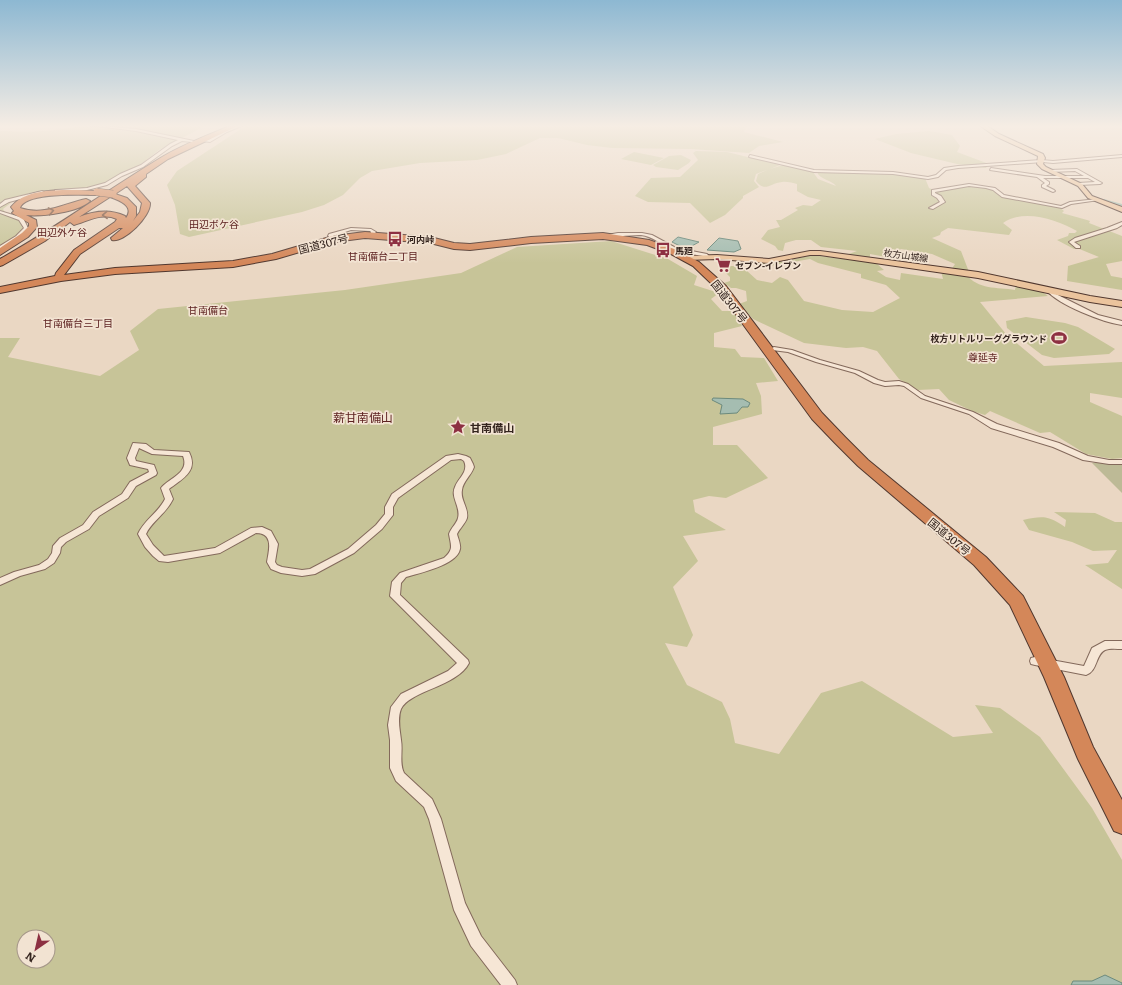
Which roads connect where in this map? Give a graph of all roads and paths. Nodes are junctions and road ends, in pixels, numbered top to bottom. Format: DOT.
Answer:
graph roads {
  1 [pos="132,171"];
  2 [pos="141,171"];
  3 [pos="143,171"];
  4 [pos="144,171"];
  5 [pos="147,171"];
  6 [pos="814,171"];
  7 [pos="943,171"];
  8 [pos="1009,171"];
  9 [pos="1050,171"];
  10 [pos="1078,171"];
  11 [pos="1037,176"];
  12 [pos="1063,177"];
  13 [pos="1088,177"];
  14 [pos="1079,184"];
  15 [pos="1053,191"];
  16 [pos="97,192"];
  17 [pos="1097,200"];
  18 [pos="0,206"];
  19 [pos="931,208"];
  20 [pos="1122,210"];
  21 [pos="0,212"];
  22 [pos="1122,223"];
  23 [pos="603,236"];
  24 [pos="1078,247"];
  25 [pos="0,248"];
  26 [pos="27,248"];
  27 [pos="0,252"];
  28 [pos="0,256"];
  29 [pos="707,257"];
  30 [pos="686,258"];
  31 [pos="76,259"];
  32 [pos="0,263"];
  33 [pos="61,278"];
  34 [pos="0,290"];
  35 [pos="1049,290"];
  36 [pos="1122,304"];
  37 [pos="1122,323"];
  38 [pos="774,349"];
  39 [pos="1122,462"];
  40 [pos="0,582"];
  41 [pos="1122,645"];
  42 [pos="1041,663"];
  43 [pos="1122,823"];
  44 [pos="510,985"];
  1 -- 18 [label="street"];
  16 -- 2 [label="highway, one-way"];
  3 -- 28 [label="highway"];
  4 -- 26 [label="highway"];
  5 -- 31 [label="highway"];
  6 -- 7 [label="street"];
  8 -- 11 [label="street"];
  9 -- 12 [label="main road"];
  10 -- 13 [label="street"];
  11 -- 12 [label="street"];
  11 -- 15 [label="street"];
  12 -- 13 [label="street"];
  12 -- 14 [label="main road"];
  13 -- 14 [label="street"];
  14 -- 17 [label="main road"];
  16 -- 27 [label="highway"];
  16 -- 31 [label="highway, bridge"];
  17 -- 19 [label="street"];
  17 -- 20 [label="main road"];
  21 -- 25 [label="street"];
  22 -- 24 [label="street"];
  23 -- 29 [label="street"];
  23 -- 30 [label="highway, 国道307号"];
  23 -- 33 [label="highway, 国道307号"];
  31 -- 26 [label="highway, one-way"];
  26 -- 32 [label="highway"];
  29 -- 30 [label="main road, 枚方山城線"];
  29 -- 35 [label="main road, 枚方山城線"];
  30 -- 42 [label="highway, 国道307号"];
  31 -- 33 [label="highway"];
  33 -- 34 [label="highway, 国道307号"];
  35 -- 36 [label="main road, 枚方山城線"];
  35 -- 37 [label="street"];
  38 -- 39 [label="street"];
  40 -- 44 [label="street"];
  41 -- 42 [label="street"];
  42 -- 43 [label="highway, 国道307号"];
}
